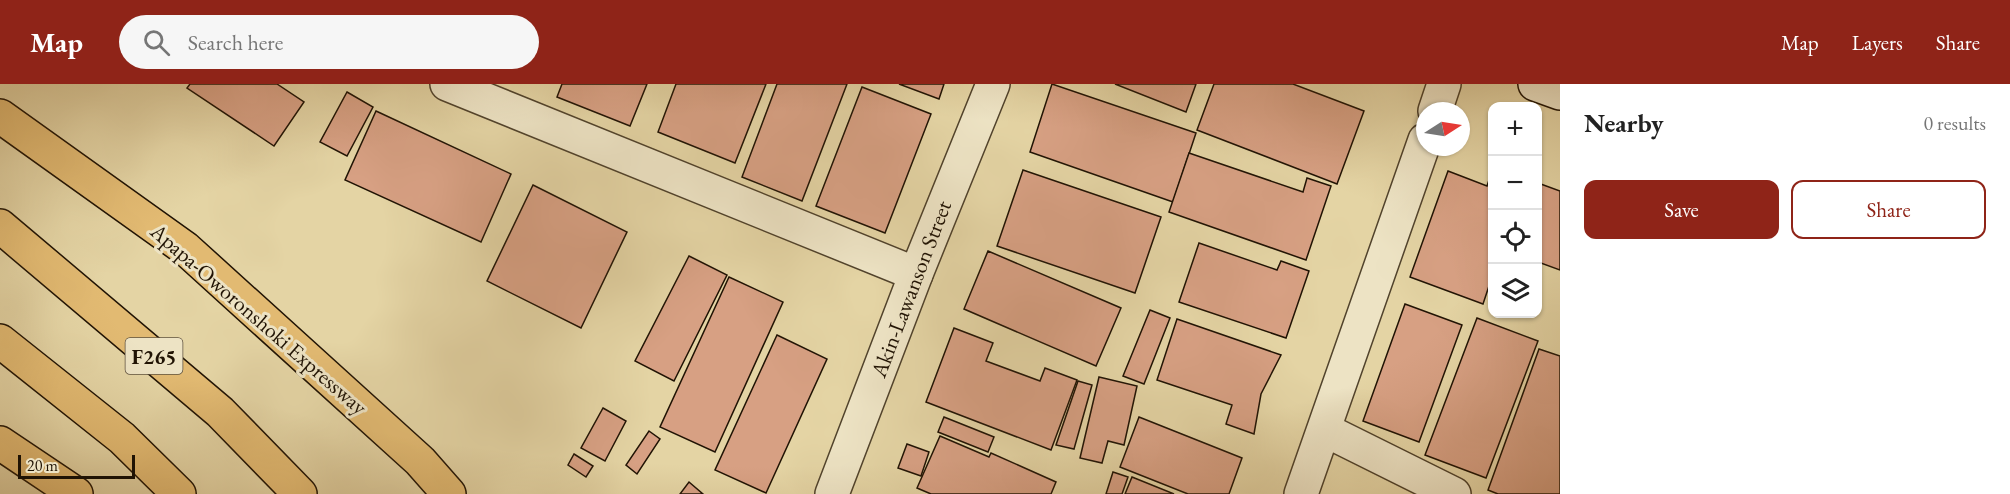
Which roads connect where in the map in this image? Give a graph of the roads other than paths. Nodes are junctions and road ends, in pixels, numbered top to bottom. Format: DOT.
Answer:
graph roads {
  1 [pos="447,84"];
  2 [pos="993,84"];
  3 [pos="1444,84"];
  4 [pos="1535,84"];
  5 [pos="1560,93"];
  6 [pos="1438,102"];
  7 [pos="0,116"];
  8 [pos="1419,156"];
  9 [pos="0,226"];
  10 [pos="916,274"];
  11 [pos="0,341"];
  12 [pos="1325,430"];
  13 [pos="0,443"];
  14 [pos="76,494"];
  15 [pos="179,494"];
  16 [pos="300,494"];
  17 [pos="449,494"];
  18 [pos="832,494"];
  19 [pos="1301,494"];
  20 [pos="1454,494"];
  1 -- 10 [label="street"];
  2 -- 10 [label="street, Akin-Lawanson Street"];
  3 -- 6 [label="street"];
  4 -- 5 [label="street"];
  7 -- 17 [label="main road, Apapa-Oworonshoki Expressway"];
  8 -- 12 [label="street"];
  9 -- 16 [label="main road, F265"];
  10 -- 18 [label="street, Akin-Lawanson Street"];
  11 -- 15 [label="main road"];
  12 -- 19 [label="street"];
  12 -- 20 [label="street"];
  13 -- 14 [label="main road"];
}
